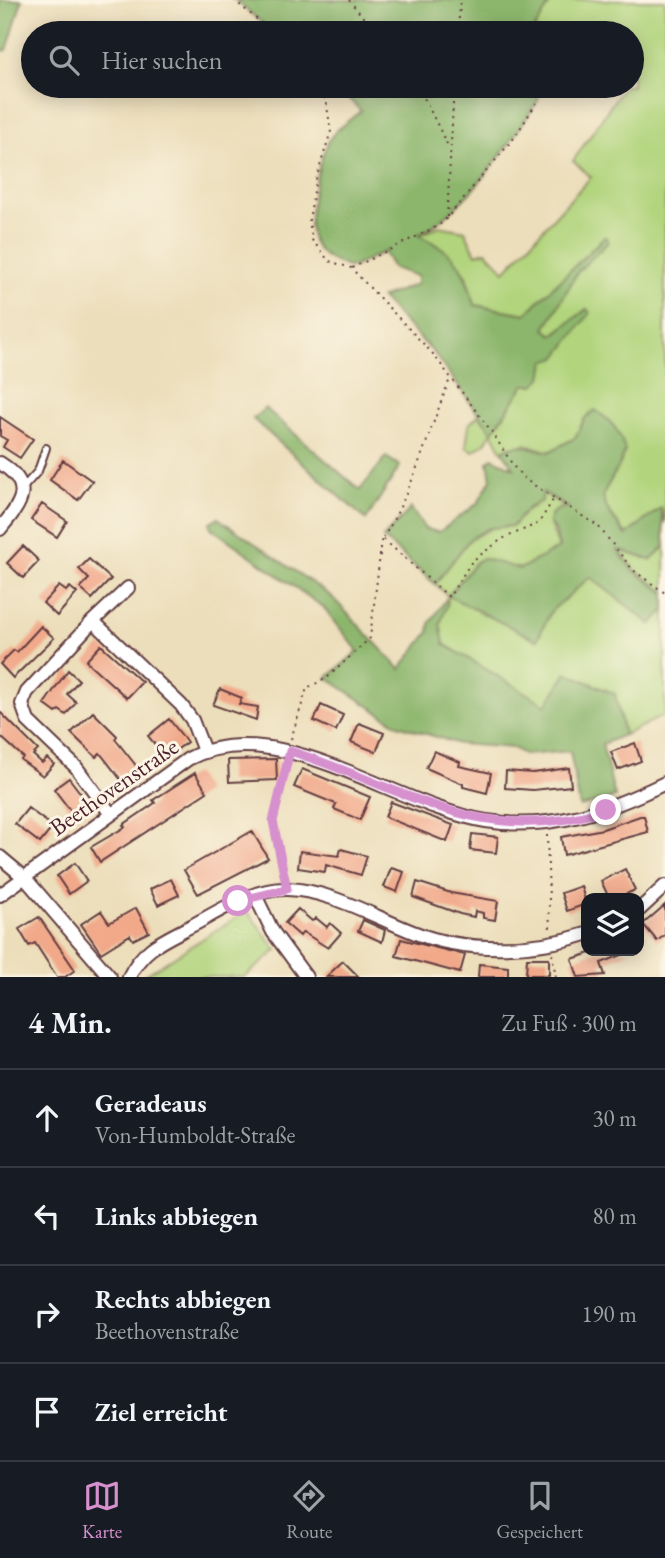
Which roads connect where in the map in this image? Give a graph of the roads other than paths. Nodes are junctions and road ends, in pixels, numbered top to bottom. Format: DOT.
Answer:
graph roads {
  1 [pos="46,448"];
  2 [pos="0,463"];
  3 [pos="22,489"];
  4 [pos="0,529"];
  5 [pos="128,588"];
  6 [pos="93,621"];
  7 [pos="204,751"];
  8 [pos="665,783"];
  9 [pos="110,813"];
  10 [pos="0,856"];
  11 [pos="25,878"];
  12 [pos="665,886"];
  13 [pos="0,895"];
  14 [pos="255,895"];
  15 [pos="644,905"];
  16 [pos="581,935"];
  17 [pos="110,977"];
  18 [pos="129,977"];
  19 [pos="306,977"];
  1 -- 3 [label="lane"];
  2 -- 3 [label="street"];
  3 -- 4 [label="street"];
  5 -- 6 [label="street"];
  6 -- 7 [label="street"];
  6 -- 9 [label="street"];
  7 -- 8 [label="street, Beethovenstraße"];
  7 -- 9 [label="street, Beethovenstraße"];
  9 -- 11 [label="street, Beethovenstraße"];
  10 -- 11 [label="street"];
  11 -- 13 [label="street, Beethovenstraße"];
  11 -- 17 [label="street"];
  12 -- 15 [label="street"];
  14 -- 16 [label="street"];
  14 -- 18 [label="street"];
  14 -- 19 [label="street"];
}
